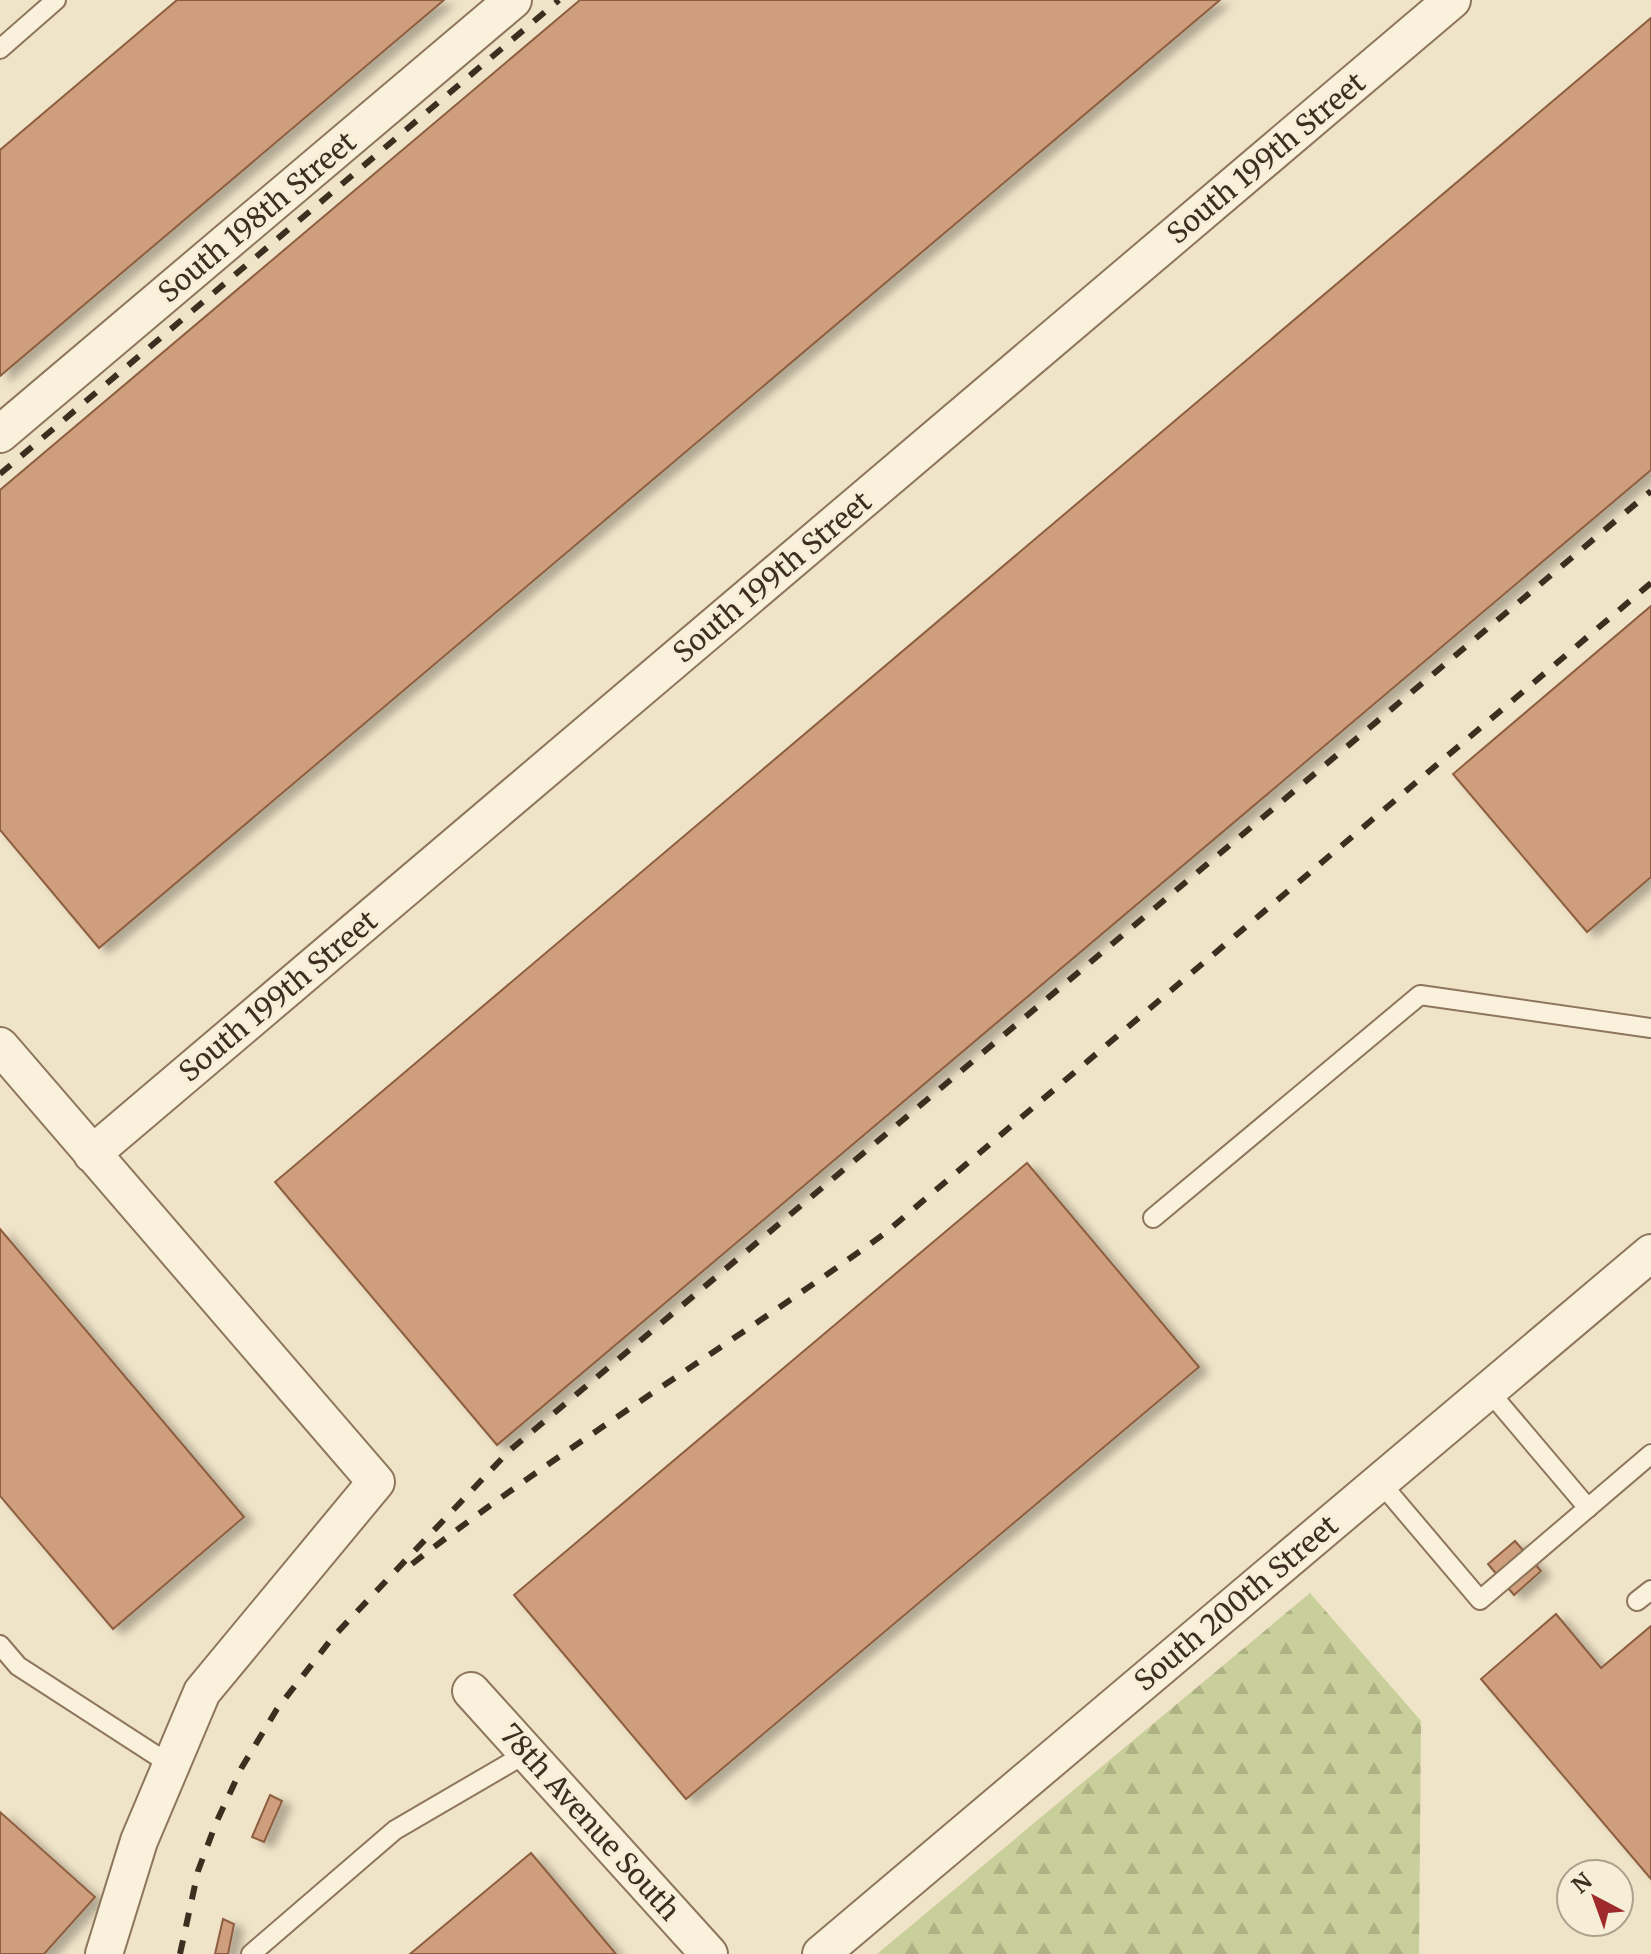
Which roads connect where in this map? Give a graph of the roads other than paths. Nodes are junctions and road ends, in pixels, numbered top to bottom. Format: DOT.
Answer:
graph roads {
  1 [pos="56,0"];
  2 [pos="513,0"];
  3 [pos="1452,0"];
  4 [pos="0,49"];
  5 [pos="0,434"];
  6 [pos="1651,1028"];
  7 [pos="0,1046"];
  8 [pos="92,1154"];
  9 [pos="1153,1218"];
  10 [pos="1651,1253"];
  11 [pos="1488,1390"];
  12 [pos="1651,1454"];
  13 [pos="1380,1482"];
  14 [pos="1588,1508"];
  15 [pos="0,1645"];
  16 [pos="471,1691"];
  17 [pos="527,1753"];
  18 [pos="171,1765"];
  19 [pos="104,1954"];
  20 [pos="251,1954"];
  21 [pos="709,1954"];
  22 [pos="821,1954"];
  1 -- 4 [label="lane"];
  2 -- 5 [label="street, South 198th Street"];
  3 -- 8 [label="street, South 199th Street"];
  6 -- 9 [label="lane"];
  7 -- 8 [label="street"];
  8 -- 18 [label="street"];
  10 -- 11 [label="street, South 200th Street"];
  11 -- 13 [label="street, South 200th Street"];
  11 -- 14 [label="lane"];
  12 -- 14 [label="lane"];
  13 -- 14 [label="lane"];
  13 -- 22 [label="street, South 200th Street"];
  15 -- 18 [label="lane"];
  16 -- 17 [label="street, 78th Avenue South"];
  17 -- 20 [label="lane"];
  17 -- 21 [label="street, 78th Avenue South"];
  18 -- 19 [label="street"];
}
